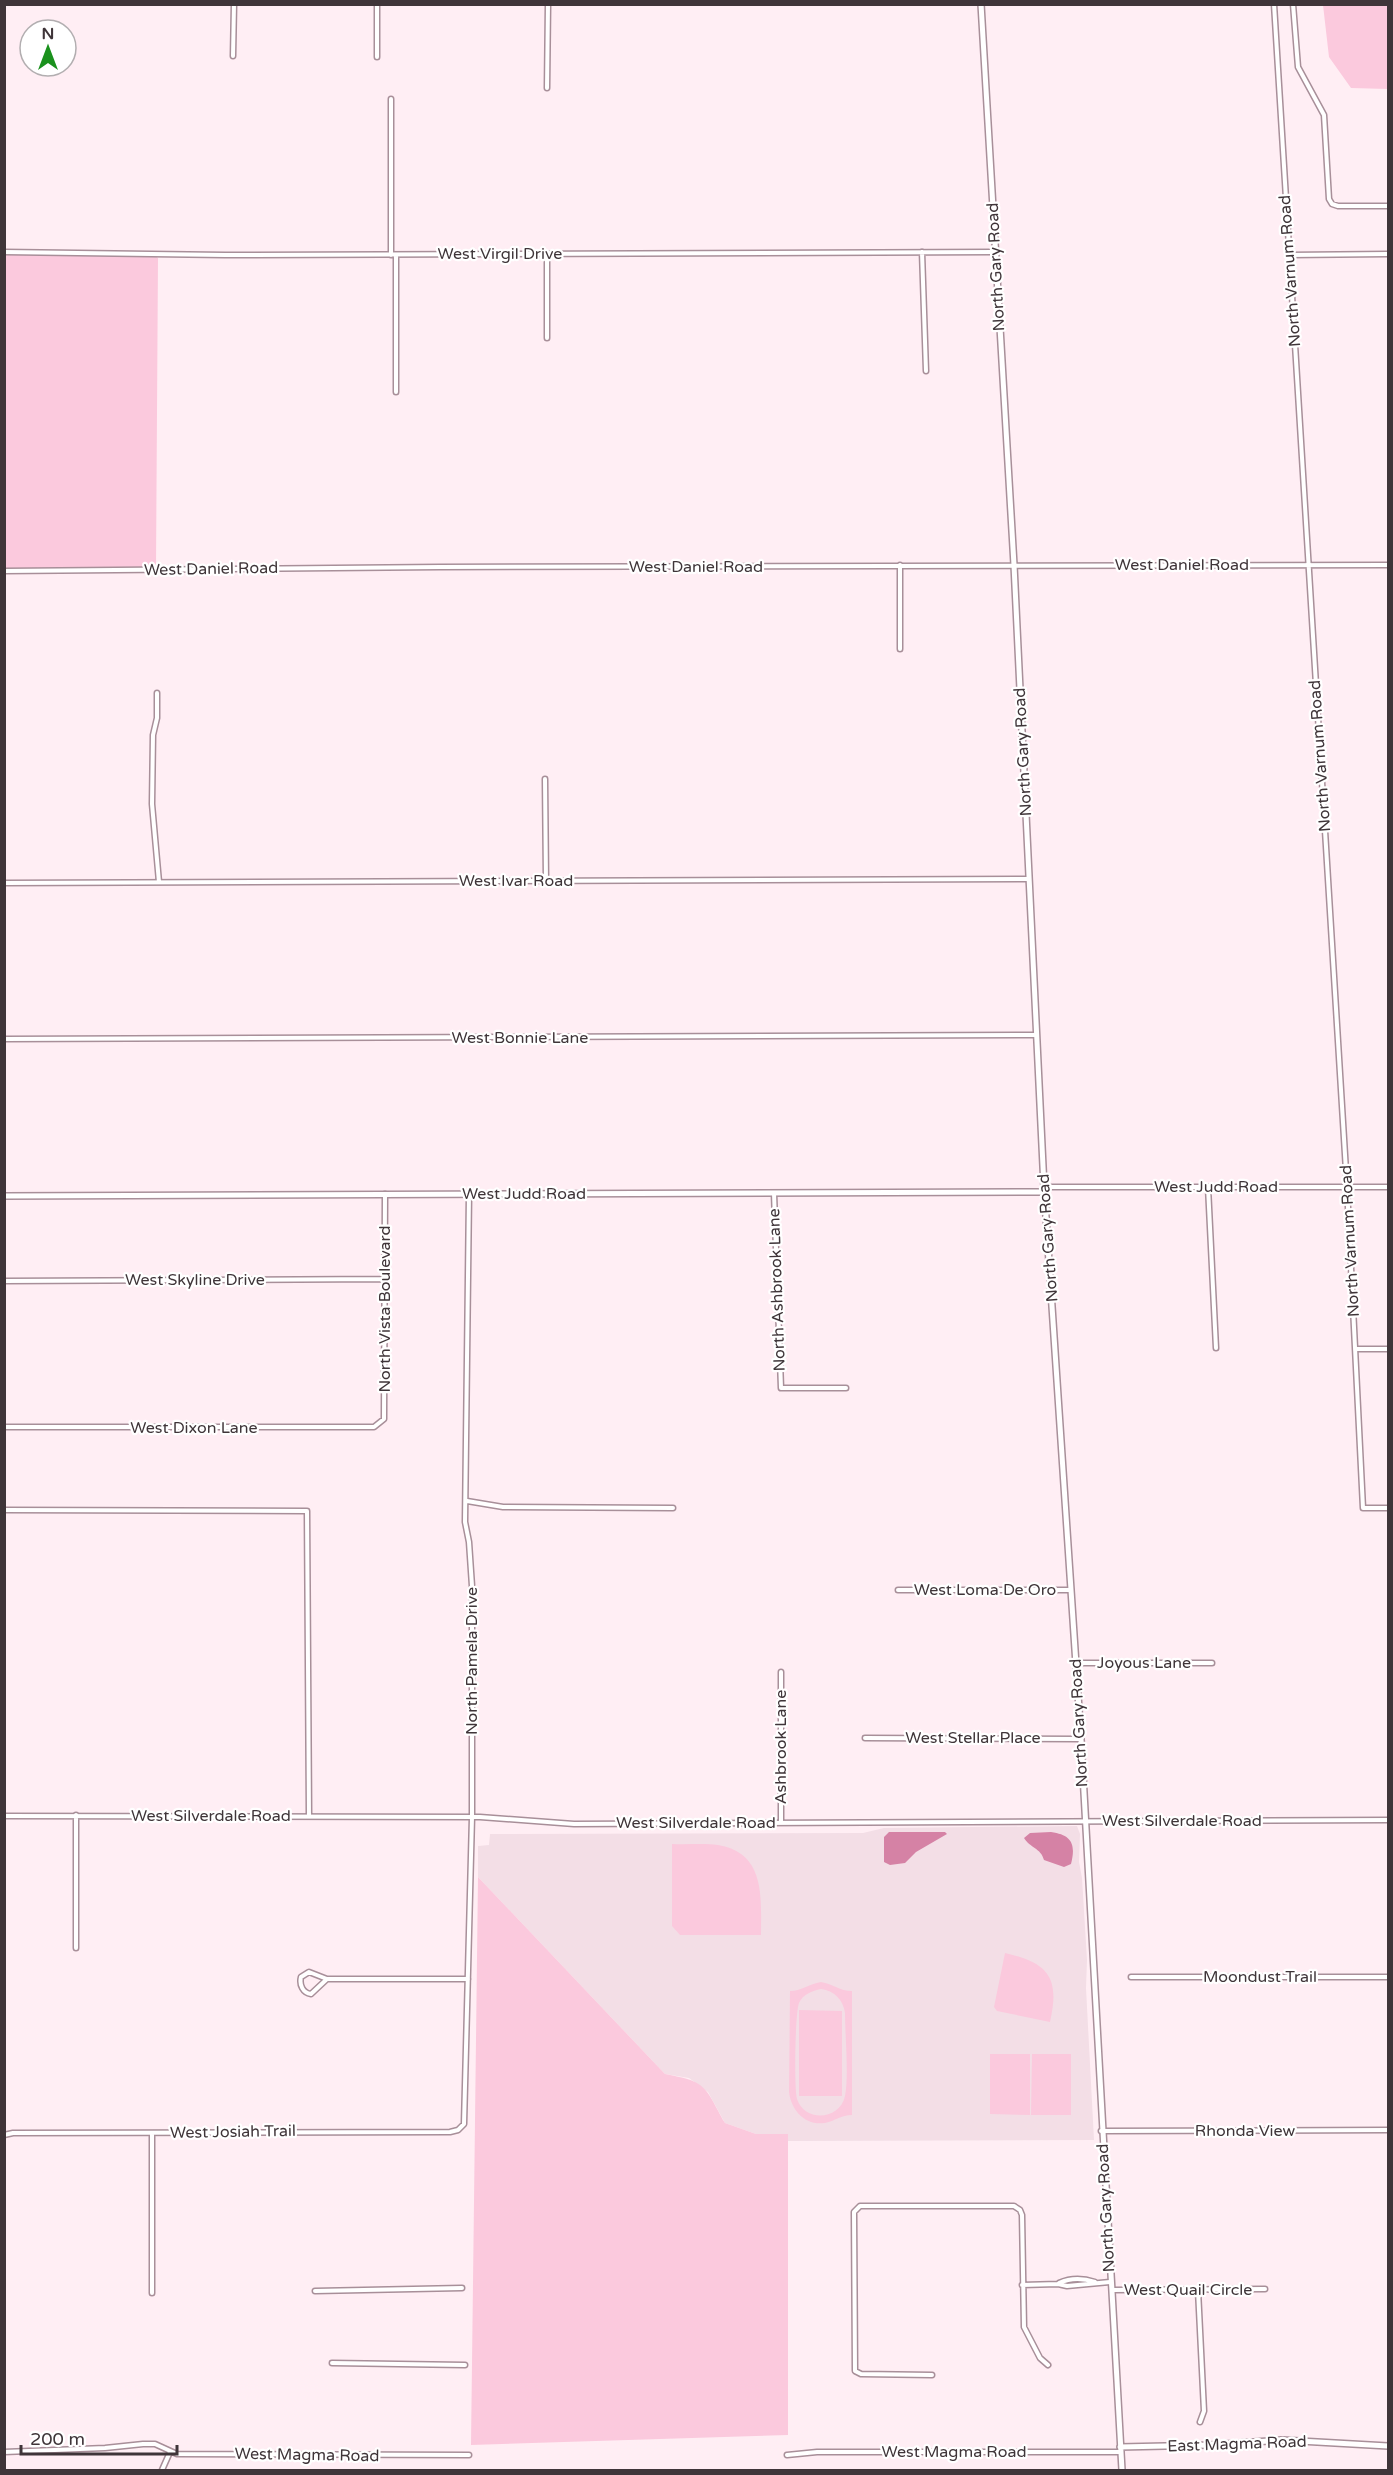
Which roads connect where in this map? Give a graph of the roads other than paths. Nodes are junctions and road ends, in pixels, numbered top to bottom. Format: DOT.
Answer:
graph roads {
  1 [pos="234,4"];
  2 [pos="377,4"];
  3 [pos="548,4"];
  4 [pos="981,4"];
  5 [pos="1274,4"];
  6 [pos="1293,4"];
  7 [pos="233,56"];
  8 [pos="377,57"];
  9 [pos="547,88"];
  10 [pos="391,99"];
  11 [pos="1389,206"];
  12 [pos="4,252"];
  13 [pos="922,252"];
  14 [pos="995,252"];
  15 [pos="1389,254"];
  16 [pos="394,255"];
  17 [pos="547,255"];
  18 [pos="1288,255"];
  19 [pos="547,338"];
  20 [pos="926,371"];
  21 [pos="396,392"];
  22 [pos="1014,565"];
  23 [pos="1308,565"];
  24 [pos="1389,565"];
  25 [pos="900,566"];
  26 [pos="4,571"];
  27 [pos="900,649"];
  28 [pos="157,693"];
  29 [pos="545,779"];
  30 [pos="1028,879"];
  31 [pos="546,881"];
  32 [pos="159,882"];
  33 [pos="4,883"];
  34 [pos="1036,1035"];
  35 [pos="4,1039"];
  36 [pos="1208,1187"];
  37 [pos="1347,1187"];
  38 [pos="1389,1187"];
  39 [pos="1044,1190"];
  40 [pos="774,1193"];
  41 [pos="385,1194"];
  42 [pos="469,1194"];
  43 [pos="4,1196"];
  44 [pos="385,1279"];
  45 [pos="4,1281"];
  46 [pos="1216,1348"];
  47 [pos="1355,1349"];
  48 [pos="1389,1349"];
  49 [pos="846,1388"];
  50 [pos="382,1423"];
  51 [pos="4,1427"];
  52 [pos="467,1501"];
  53 [pos="673,1508"];
  54 [pos="1389,1508"];
  55 [pos="4,1510"];
  56 [pos="898,1590"];
  57 [pos="1071,1590"];
  58 [pos="1076,1663"];
  59 [pos="1212,1663"];
  60 [pos="782,1672"];
  61 [pos="865,1738"];
  62 [pos="1081,1739"];
  63 [pos="76,1815"];
  64 [pos="4,1816"];
  65 [pos="309,1816"];
  66 [pos="472,1818"];
  67 [pos="1388,1820"];
  68 [pos="1085,1822"];
  69 [pos="781,1823"];
  70 [pos="76,1948"];
  71 [pos="1131,1977"];
  72 [pos="1389,1977"];
  73 [pos="327,1979"];
  74 [pos="468,1979"];
  75 [pos="461,2128"];
  76 [pos="1389,2130"];
  77 [pos="1101,2131"];
  78 [pos="152,2133"];
  79 [pos="4,2135"];
  80 [pos="1110,2282"];
  81 [pos="1022,2285"];
  82 [pos="462,2288"];
  83 [pos="1265,2289"];
  84 [pos="1111,2290"];
  85 [pos="1198,2290"];
  86 [pos="315,2291"];
  87 [pos="152,2293"];
  88 [pos="332,2364"];
  89 [pos="465,2364"];
  90 [pos="1048,2365"];
  91 [pos="932,2375"];
  92 [pos="1200,2422"];
  93 [pos="1389,2446"];
  94 [pos="1121,2450"];
  95 [pos="4,2452"];
  96 [pos="170,2452"];
  97 [pos="469,2455"];
  98 [pos="787,2455"];
  99 [pos="162,2470"];
  100 [pos="1122,2470"];
  1 -- 7 [label="street"];
  2 -- 8 [label="street"];
  3 -- 9 [label="street"];
  4 -- 14 [label="street, North Gary Road"];
  5 -- 18 [label="street, North Varnum Road"];
  6 -- 11 [label="street"];
  10 -- 16 [label="street"];
  12 -- 16 [label="street, West Virgil Drive"];
  13 -- 14 [label="street, West Virgil Drive"];
  13 -- 17 [label="street, West Virgil Drive"];
  13 -- 20 [label="street"];
  14 -- 22 [label="street, North Gary Road"];
  15 -- 18 [label="street"];
  16 -- 17 [label="street, West Virgil Drive"];
  16 -- 21 [label="street"];
  17 -- 19 [label="street"];
  18 -- 23 [label="street, North Varnum Road"];
  22 -- 23 [label="street, West Daniel Road"];
  22 -- 25 [label="street, West Daniel Road"];
  22 -- 30 [label="street, North Gary Road"];
  23 -- 24 [label="street, West Daniel Road"];
  23 -- 37 [label="street, North Varnum Road"];
  25 -- 26 [label="street, West Daniel Road"];
  25 -- 27 [label="street"];
  28 -- 32 [label="street"];
  29 -- 31 [label="street"];
  30 -- 31 [label="street, West Ivar Road"];
  30 -- 34 [label="street, North Gary Road"];
  31 -- 32 [label="street, West Ivar Road"];
  32 -- 33 [label="street, West Ivar Road"];
  34 -- 35 [label="street, West Bonnie Lane"];
  34 -- 39 [label="street, North Gary Road"];
  36 -- 37 [label="street, West Judd Road"];
  36 -- 39 [label="street, West Judd Road"];
  36 -- 46 [label="street"];
  37 -- 38 [label="street, West Judd Road"];
  37 -- 47 [label="street, North Varnum Road"];
  39 -- 40 [label="street, West Judd Road"];
  39 -- 57 [label="street, North Gary Road"];
  40 -- 42 [label="street, West Judd Road"];
  40 -- 49 [label="street, North Ashbrook Lane"];
  41 -- 42 [label="street, West Judd Road"];
  41 -- 43 [label="street, West Judd Road"];
  41 -- 44 [label="street, North Vista Boulevard"];
  42 -- 52 [label="street, North Pamela Drive"];
  44 -- 45 [label="street, West Skyline Drive"];
  44 -- 50 [label="street, North Vista Boulevard"];
  47 -- 48 [label="street"];
  47 -- 54 [label="street, North Varnum Road"];
  50 -- 51 [label="street, West Dixon Lane"];
  52 -- 53 [label="street"];
  52 -- 66 [label="street, North Pamela Drive"];
  55 -- 65 [label="street"];
  56 -- 57 [label="street, West Loma De Oro"];
  57 -- 58 [label="street, North Gary Road"];
  58 -- 59 [label="street, Joyous Lane"];
  58 -- 62 [label="street, North Gary Road"];
  60 -- 69 [label="street, Ashbrook Lane"];
  61 -- 62 [label="street, West Stellar Place"];
  62 -- 68 [label="street, North Gary Road"];
  63 -- 64 [label="street, West Silverdale Road"];
  63 -- 65 [label="street, West Silverdale Road"];
  63 -- 70 [label="street"];
  65 -- 66 [label="street, West Silverdale Road"];
  66 -- 69 [label="street, West Silverdale Road"];
  66 -- 74 [label="street, North Pamela Drive"];
  67 -- 68 [label="street, West Silverdale Road"];
  68 -- 69 [label="street, West Silverdale Road"];
  68 -- 77 [label="street, North Gary Road"];
  71 -- 72 [label="street, Moondust Trail"];
  73 -- 73 [label="street"];
  73 -- 74 [label="street"];
  74 -- 75 [label="street, North Pamela Drive"];
  75 -- 78 [label="street, West Josiah Trail"];
  76 -- 77 [label="street, Rhonda View"];
  77 -- 80 [label="street, North Gary Road"];
  78 -- 79 [label="street, West Josiah Trail"];
  78 -- 87 [label="street"];
  80 -- 81 [label="street"];
  80 -- 84 [label="street, North Gary Road"];
  81 -- 90 [label="street"];
  81 -- 91 [label="street"];
  82 -- 86 [label="street"];
  83 -- 85 [label="street, West Quail Circle"];
  84 -- 85 [label="street, West Quail Circle"];
  84 -- 94 [label="street, North Gary Road"];
  85 -- 92 [label="street"];
  88 -- 89 [label="street"];
  93 -- 94 [label="street, East Magma Road"];
  94 -- 98 [label="street, West Magma Road"];
  94 -- 100 [label="street, North Gary Road"];
  95 -- 96 [label="street, West Magma Road"];
  96 -- 97 [label="street, West Magma Road"];
  96 -- 99 [label="street"];
}
